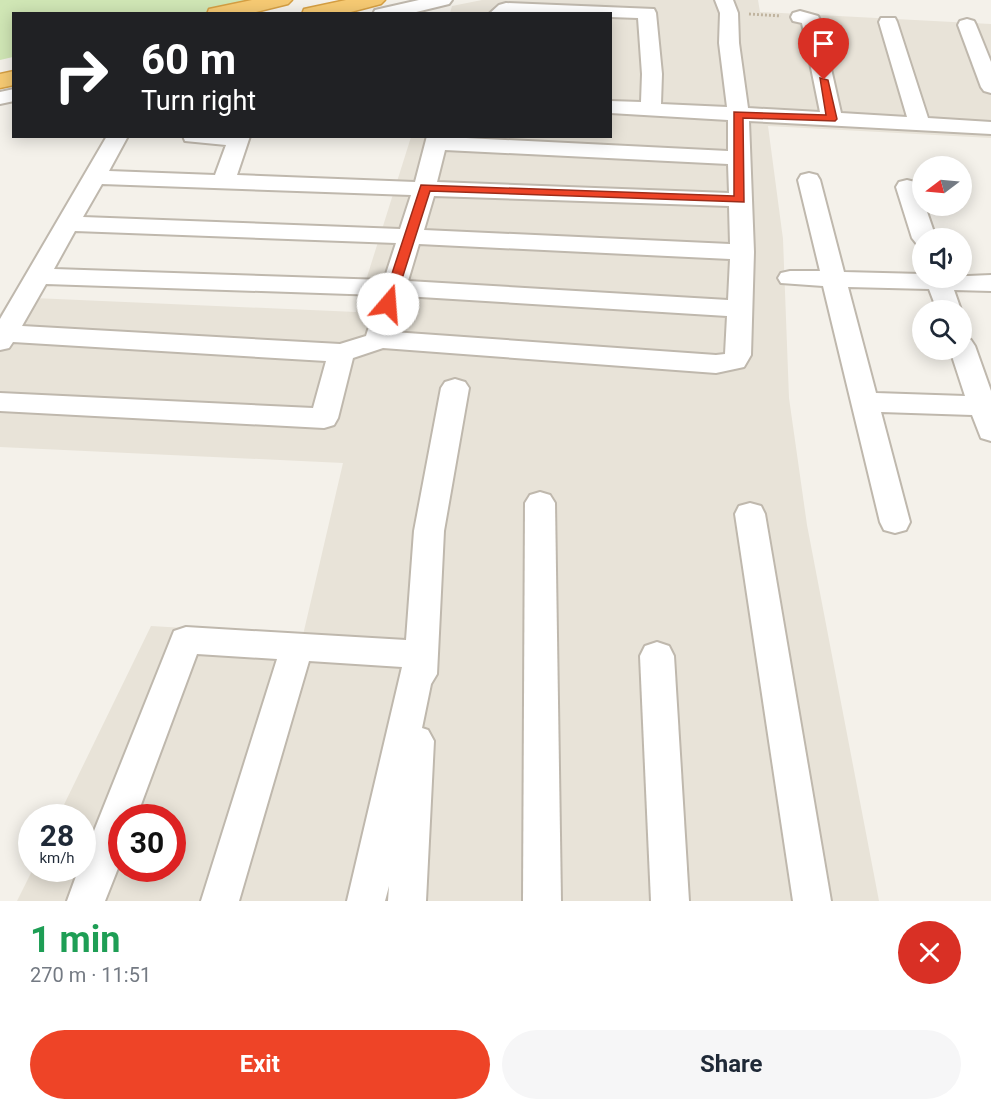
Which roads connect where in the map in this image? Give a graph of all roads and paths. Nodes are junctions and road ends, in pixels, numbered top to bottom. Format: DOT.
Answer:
graph roads {
  1 [pos="281,0"];
  2 [pos="374,0"];
  3 [pos="443,0"];
  4 [pos="726,6"];
  5 [pos="646,7"];
  6 [pos="226,12"];
  7 [pos="321,12"];
  8 [pos="391,12"];
  9 [pos="501,12"];
  10 [pos="555,12"];
  11 [pos="584,12"];
  12 [pos="800,17"];
  13 [pos="888,22"];
  14 [pos="967,26"];
  15 [pos="991,87"];
  16 [pos="612,107"];
  17 [pos="651,110"];
  18 [pos="738,115"];
  19 [pos="832,119"];
  20 [pos="920,125"];
  21 [pos="991,128"];
  22 [pos="117,138"];
  23 [pos="240,138"];
  24 [pos="438,140"];
  25 [pos="738,158"];
  26 [pos="96,177"];
  27 [pos="809,180"];
  28 [pos="224,181"];
  29 [pos="425,187"];
  30 [pos="907,187"];
  31 [pos="740,200"];
  32 [pos="69,224"];
  33 [pos="921,228"];
  34 [pos="410,236"];
  35 [pos="742,252"];
  36 [pos="39,276"];
  37 [pos="790,278"];
  38 [pos="834,279"];
  39 [pos="912,280"];
  40 [pos="972,282"];
  41 [pos="991,283"];
  42 [pos="392,288"];
  43 [pos="738,309"];
  44 [pos="3,338"];
  45 [pos="382,340"];
  46 [pos="341,353"];
  47 [pos="967,360"];
  48 [pos="455,388"];
  49 [pos="0,402"];
  50 [pos="865,402"];
  51 [pos="988,414"];
  52 [pos="540,503"];
  53 [pos="750,514"];
  54 [pos="895,522"];
  55 [pos="297,647"];
  56 [pos="421,655"];
  57 [pos="657,656"];
  58 [pos="86,901"];
  59 [pos="220,901"];
  60 [pos="366,901"];
  61 [pos="407,901"];
  62 [pos="542,901"];
  63 [pos="670,901"];
  64 [pos="812,901"];
  1 -- 6 [label="highway"];
  2 -- 7 [label="highway"];
  3 -- 8 [label="street"];
  4 -- 12 [label="path"];
  4 -- 18 [label="street"];
  5 -- 11 [label="street"];
  5 -- 17 [label="street"];
  9 -- 10 [label="street"];
  12 -- 19 [label="street"];
  13 -- 20 [label="street"];
  14 -- 15 [label="street"];
  16 -- 17 [label="street"];
  17 -- 18 [label="street"];
  18 -- 19 [label="street"];
  18 -- 25 [label="street"];
  19 -- 20 [label="street"];
  20 -- 21 [label="street"];
  22 -- 26 [label="street"];
  23 -- 28 [label="street"];
  24 -- 25 [label="street"];
  24 -- 29 [label="street"];
  25 -- 31 [label="street"];
  26 -- 28 [label="street"];
  26 -- 32 [label="street"];
  27 -- 38 [label="street"];
  28 -- 29 [label="street"];
  29 -- 31 [label="street"];
  29 -- 34 [label="street"];
  30 -- 33 [label="street"];
  31 -- 35 [label="street"];
  32 -- 34 [label="street"];
  32 -- 36 [label="street"];
  34 -- 35 [label="street"];
  34 -- 42 [label="street"];
  35 -- 43 [label="street"];
  36 -- 42 [label="street"];
  36 -- 44 [label="street"];
  37 -- 38 [label="street"];
  38 -- 39 [label="street"];
  38 -- 50 [label="street"];
  40 -- 41 [label="street"];
  42 -- 43 [label="street"];
  42 -- 45 [label="street"];
  43 -- 45 [label="street"];
  44 -- 46 [label="street"];
  45 -- 46 [label="street"];
  46 -- 49 [label="street"];
  47 -- 51 [label="street"];
  48 -- 56 [label="street"];
  50 -- 51 [label="street"];
  50 -- 54 [label="street"];
  52 -- 62 [label="street"];
  53 -- 64 [label="street"];
  55 -- 56 [label="street"];
  55 -- 58 [label="street"];
  55 -- 59 [label="street"];
  56 -- 60 [label="street"];
  56 -- 61 [label="street"];
  57 -- 63 [label="street"];
}
